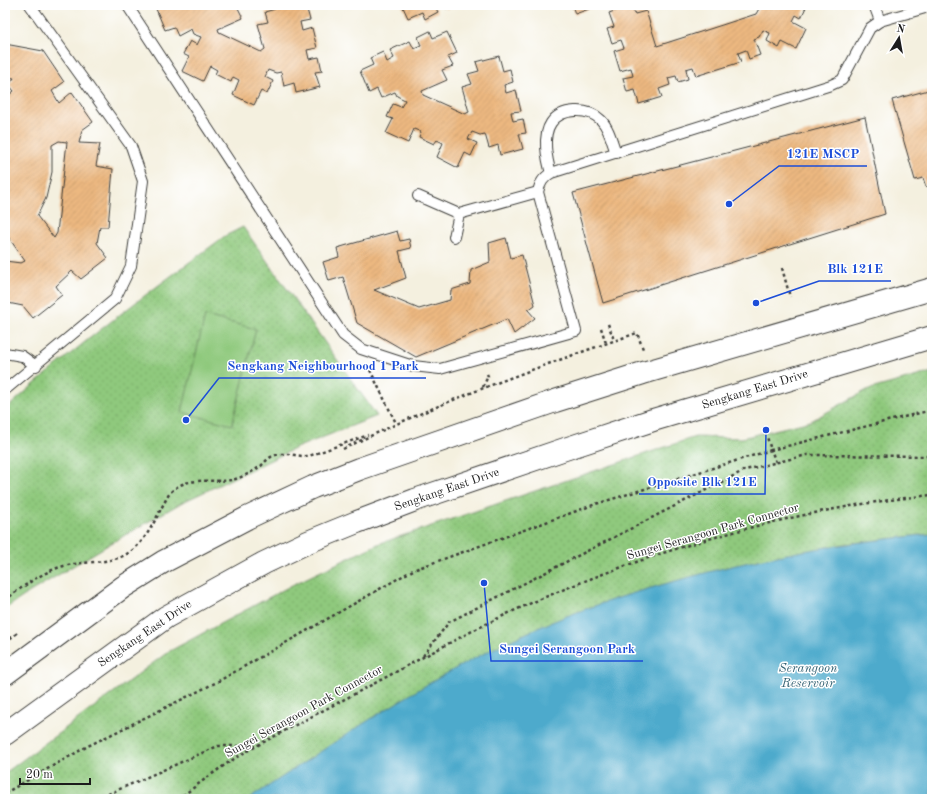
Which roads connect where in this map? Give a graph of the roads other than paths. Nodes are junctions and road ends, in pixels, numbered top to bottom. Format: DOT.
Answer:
graph roads {
  1 [pos="30,5"];
  2 [pos="127,5"];
  3 [pos="874,5"];
  4 [pos="932,6"];
  5 [pos="880,21"];
  6 [pos="616,153"];
  7 [pos="551,173"];
  8 [pos="538,192"];
  9 [pos="418,196"];
  10 [pos="459,214"];
  11 [pos="454,237"];
  12 [pos="932,288"];
  13 [pos="932,337"];
  14 [pos="5,353"];
  15 [pos="36,366"];
  16 [pos="5,390"];
  17 [pos="5,674"];
  18 [pos="5,734"];
  1 -- 15 [label="lane"];
  2 -- 8 [label="lane"];
  3 -- 5 [label="lane"];
  4 -- 5 [label="lane"];
  5 -- 6 [label="lane"];
  6 -- 7 [label="lane"];
  6 -- 7 [label="lane"];
  7 -- 8 [label="lane"];
  8 -- 10 [label="lane"];
  9 -- 10 [label="lane"];
  10 -- 11 [label="lane"];
  12 -- 17 [label="main road"];
  13 -- 18 [label="main road, Sengkang East Drive"];
  14 -- 15 [label="lane"];
  15 -- 16 [label="lane"];
}
